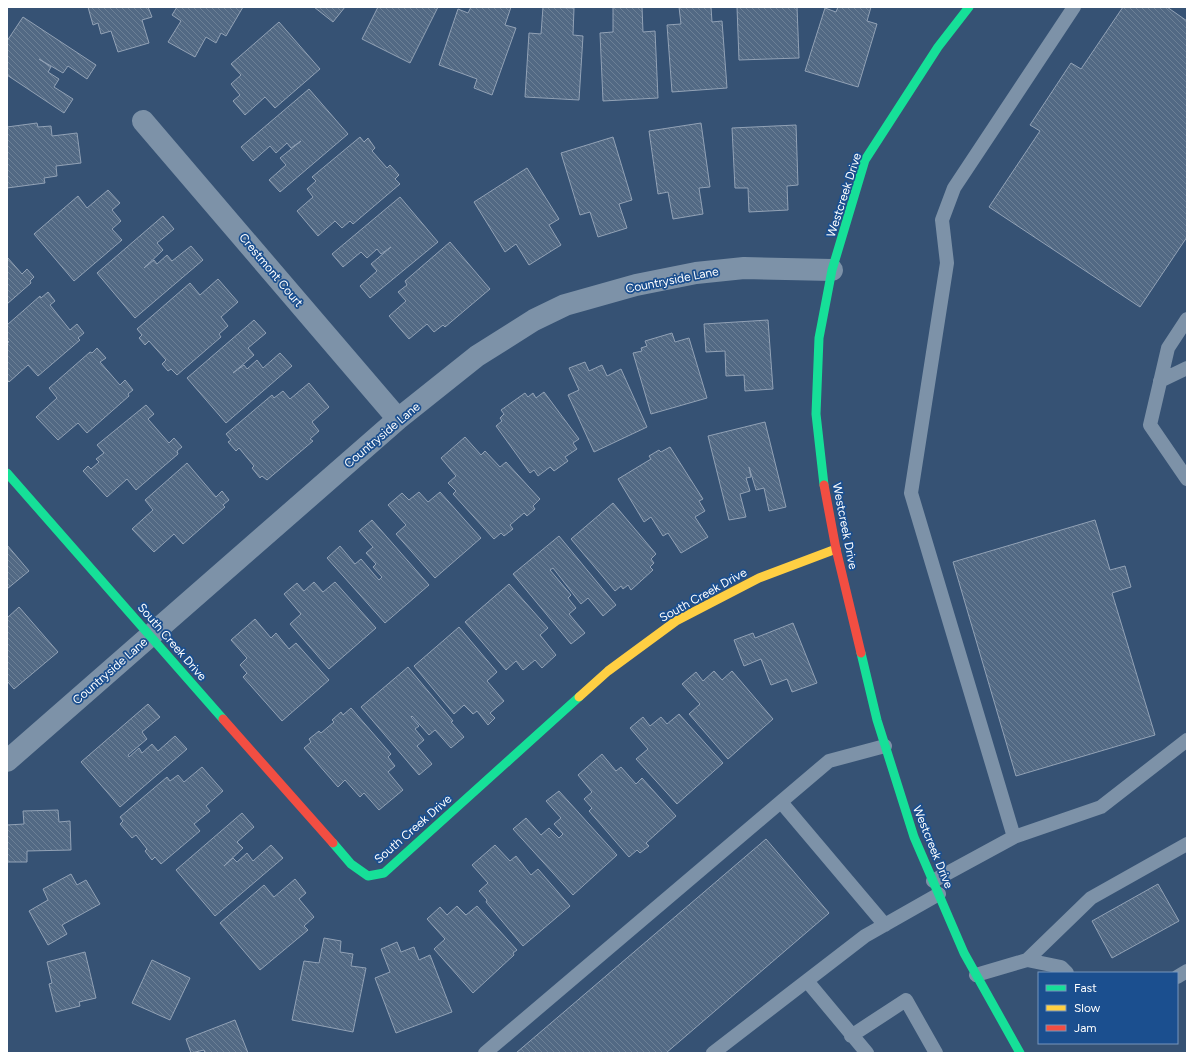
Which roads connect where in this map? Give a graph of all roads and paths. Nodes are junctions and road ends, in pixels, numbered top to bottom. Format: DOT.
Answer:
graph roads {
  1 [pos="969,7"];
  2 [pos="1074,7"];
  3 [pos="143,121"];
  4 [pos="832,270"];
  5 [pos="1187,319"];
  6 [pos="1187,368"];
  7 [pos="1160,381"];
  8 [pos="398,420"];
  9 [pos="1182,460"];
  10 [pos="7,473"];
  11 [pos="1187,479"];
  12 [pos="836,549"];
  13 [pos="150,636"];
  14 [pos="1187,740"];
  15 [pos="885,746"];
  16 [pos="7,761"];
  17 [pos="781,802"];
  18 [pos="1014,837"];
  19 [pos="1187,844"];
  20 [pos="933,881"];
  21 [pos="939,894"];
  22 [pos="885,925"];
  23 [pos="1027,960"];
  24 [pos="1187,971"];
  25 [pos="1066,972"];
  26 [pos="976,975"];
  27 [pos="1178,976"];
  28 [pos="807,981"];
  29 [pos="852,1036"];
  30 [pos="485,1053"];
  31 [pos="713,1053"];
  32 [pos="867,1053"];
  33 [pos="936,1053"];
  34 [pos="1020,1053"];
  1 -- 4 [label="street, Westcreek Drive"];
  2 -- 18 [label="lane"];
  3 -- 8 [label="street, Crestmont Court"];
  4 -- 8 [label="street, Countryside Lane"];
  4 -- 12 [label="street, Westcreek Drive"];
  5 -- 7 [label="lane"];
  6 -- 7 [label="lane"];
  7 -- 9 [label="lane"];
  8 -- 13 [label="street, Countryside Lane"];
  9 -- 11 [label="lane"];
  10 -- 13 [label="street, South Creek Drive"];
  12 -- 13 [label="street, South Creek Drive"];
  12 -- 15 [label="street, Westcreek Drive"];
  13 -- 16 [label="street, Countryside Lane"];
  14 -- 18 [label="lane"];
  15 -- 17 [label="lane"];
  15 -- 20 [label="street, Westcreek Drive"];
  17 -- 22 [label="lane"];
  17 -- 30 [label="lane"];
  18 -- 20 [label="lane"];
  19 -- 23 [label="lane"];
  20 -- 21 [label="street, Westcreek Drive"];
  21 -- 22 [label="lane"];
  21 -- 26 [label="street, Westcreek Drive"];
  22 -- 28 [label="lane"];
  23 -- 25 [label="lane"];
  23 -- 26 [label="lane"];
  24 -- 27 [label="lane"];
  26 -- 34 [label="street, Westcreek Drive"];
  28 -- 29 [label="lane"];
  28 -- 31 [label="lane"];
  29 -- 32 [label="lane"];
  29 -- 33 [label="lane"];
}
